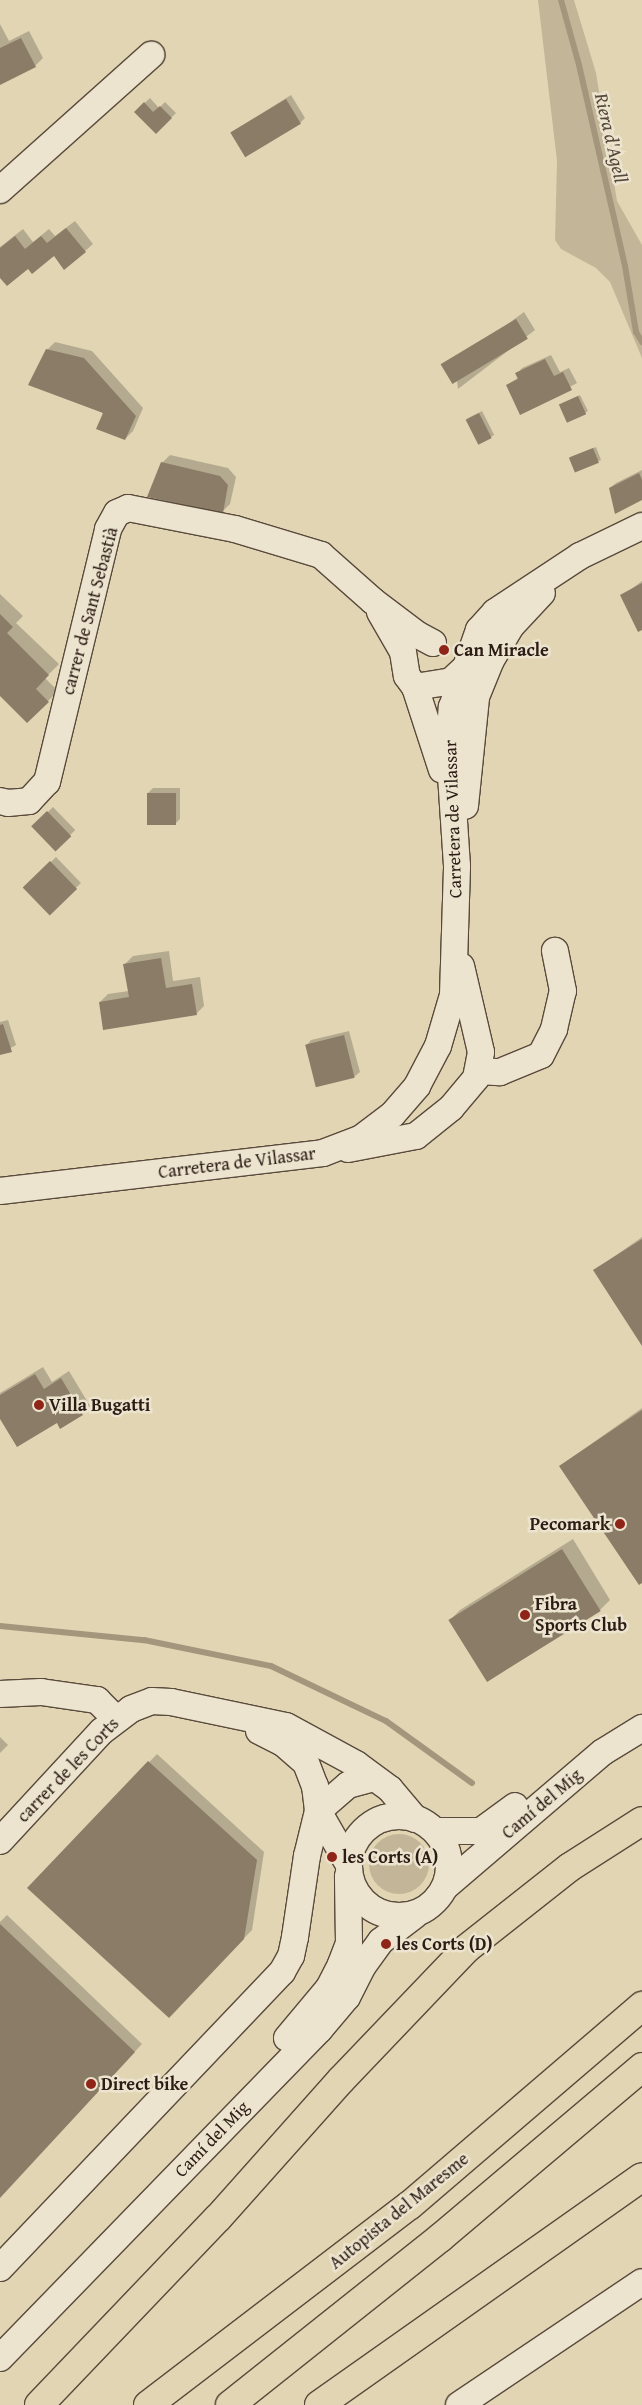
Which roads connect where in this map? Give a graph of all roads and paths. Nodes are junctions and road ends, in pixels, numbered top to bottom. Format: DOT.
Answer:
graph roads {
  1 [pos="150,55"];
  2 [pos="0,190"];
  3 [pos="642,526"];
  4 [pos="580,556"];
  5 [pos="373,601"];
  6 [pos="532,604"];
  7 [pos="451,653"];
  8 [pos="411,675"];
  9 [pos="458,794"];
  10 [pos="0,800"];
  11 [pos="455,943"];
  12 [pos="555,951"];
  13 [pos="478,1071"];
  14 [pos="323,1152"];
  15 [pos="121,1178"];
  16 [pos="0,1191"];
  17 [pos="139,1197"];
  18 [pos="0,1694"];
  19 [pos="642,1709"];
  20 [pos="227,1715"];
  21 [pos="116,1719"];
  22 [pos="642,1728"];
  23 [pos="374,1778"];
  24 [pos="318,1811"];
  25 [pos="642,1821"];
  26 [pos="425,1825"];
  27 [pos="0,1841"];
  28 [pos="349,1870"];
  29 [pos="446,1886"];
  30 [pos="415,1915"];
  31 [pos="642,2006"];
  32 [pos="642,2067"];
  33 [pos="642,2177"];
  34 [pos="0,2268"];
  35 [pos="642,2282"];
  36 [pos="0,2333"];
  37 [pos="0,2358"];
  38 [pos="39,2405"];
  39 [pos="148,2405"];
  40 [pos="230,2405"];
  41 [pos="319,2405"];
  42 [pos="459,2405"];
  1 -- 2 [label="street"];
  3 -- 4 [label="street"];
  4 -- 6 [label="street"];
  4 -- 7 [label="street"];
  5 -- 7 [label="street"];
  5 -- 8 [label="street"];
  5 -- 10 [label="street, carrer de Sant Sebastià"];
  6 -- 7 [label="street"];
  6 -- 9 [label="street"];
  7 -- 8 [label="street"];
  7 -- 8 [label="street"];
  7 -- 9 [label="street, Carretera de Vilassar"];
  8 -- 9 [label="street"];
  9 -- 11 [label="street, Carretera de Vilassar"];
  11 -- 13 [label="street"];
  11 -- 14 [label="street, Carretera de Vilassar"];
  12 -- 13 [label="street"];
  13 -- 14 [label="street"];
  14 -- 15 [label="street, Carretera de Vilassar"];
  15 -- 16 [label="street, Carretera de Vilassar"];
  15 -- 17 [label="street"];
  18 -- 21 [label="street"];
  19 -- 26 [label="street, Camí del Mig"];
  20 -- 21 [label="street, carrer de les Corts"];
  20 -- 23 [label="street"];
  20 -- 24 [label="street"];
  21 -- 27 [label="street, carrer de les Corts"];
  22 -- 29 [label="street, Camí del Mig"];
  23 -- 24 [label="street"];
  23 -- 26 [label="street"];
  24 -- 28 [label="street"];
  24 -- 34 [label="street"];
  25 -- 38 [label="highway"];
  26 -- 28 [label="street"];
  26 -- 29 [label="street"];
  28 -- 30 [label="street"];
  28 -- 36 [label="street, Camí del Mig"];
  29 -- 30 [label="street"];
  30 -- 37 [label="street, Camí del Mig"];
  31 -- 39 [label="highway, Autopista del Maresme"];
  32 -- 40 [label="highway"];
  33 -- 41 [label="highway"];
  35 -- 42 [label="street"];
}
